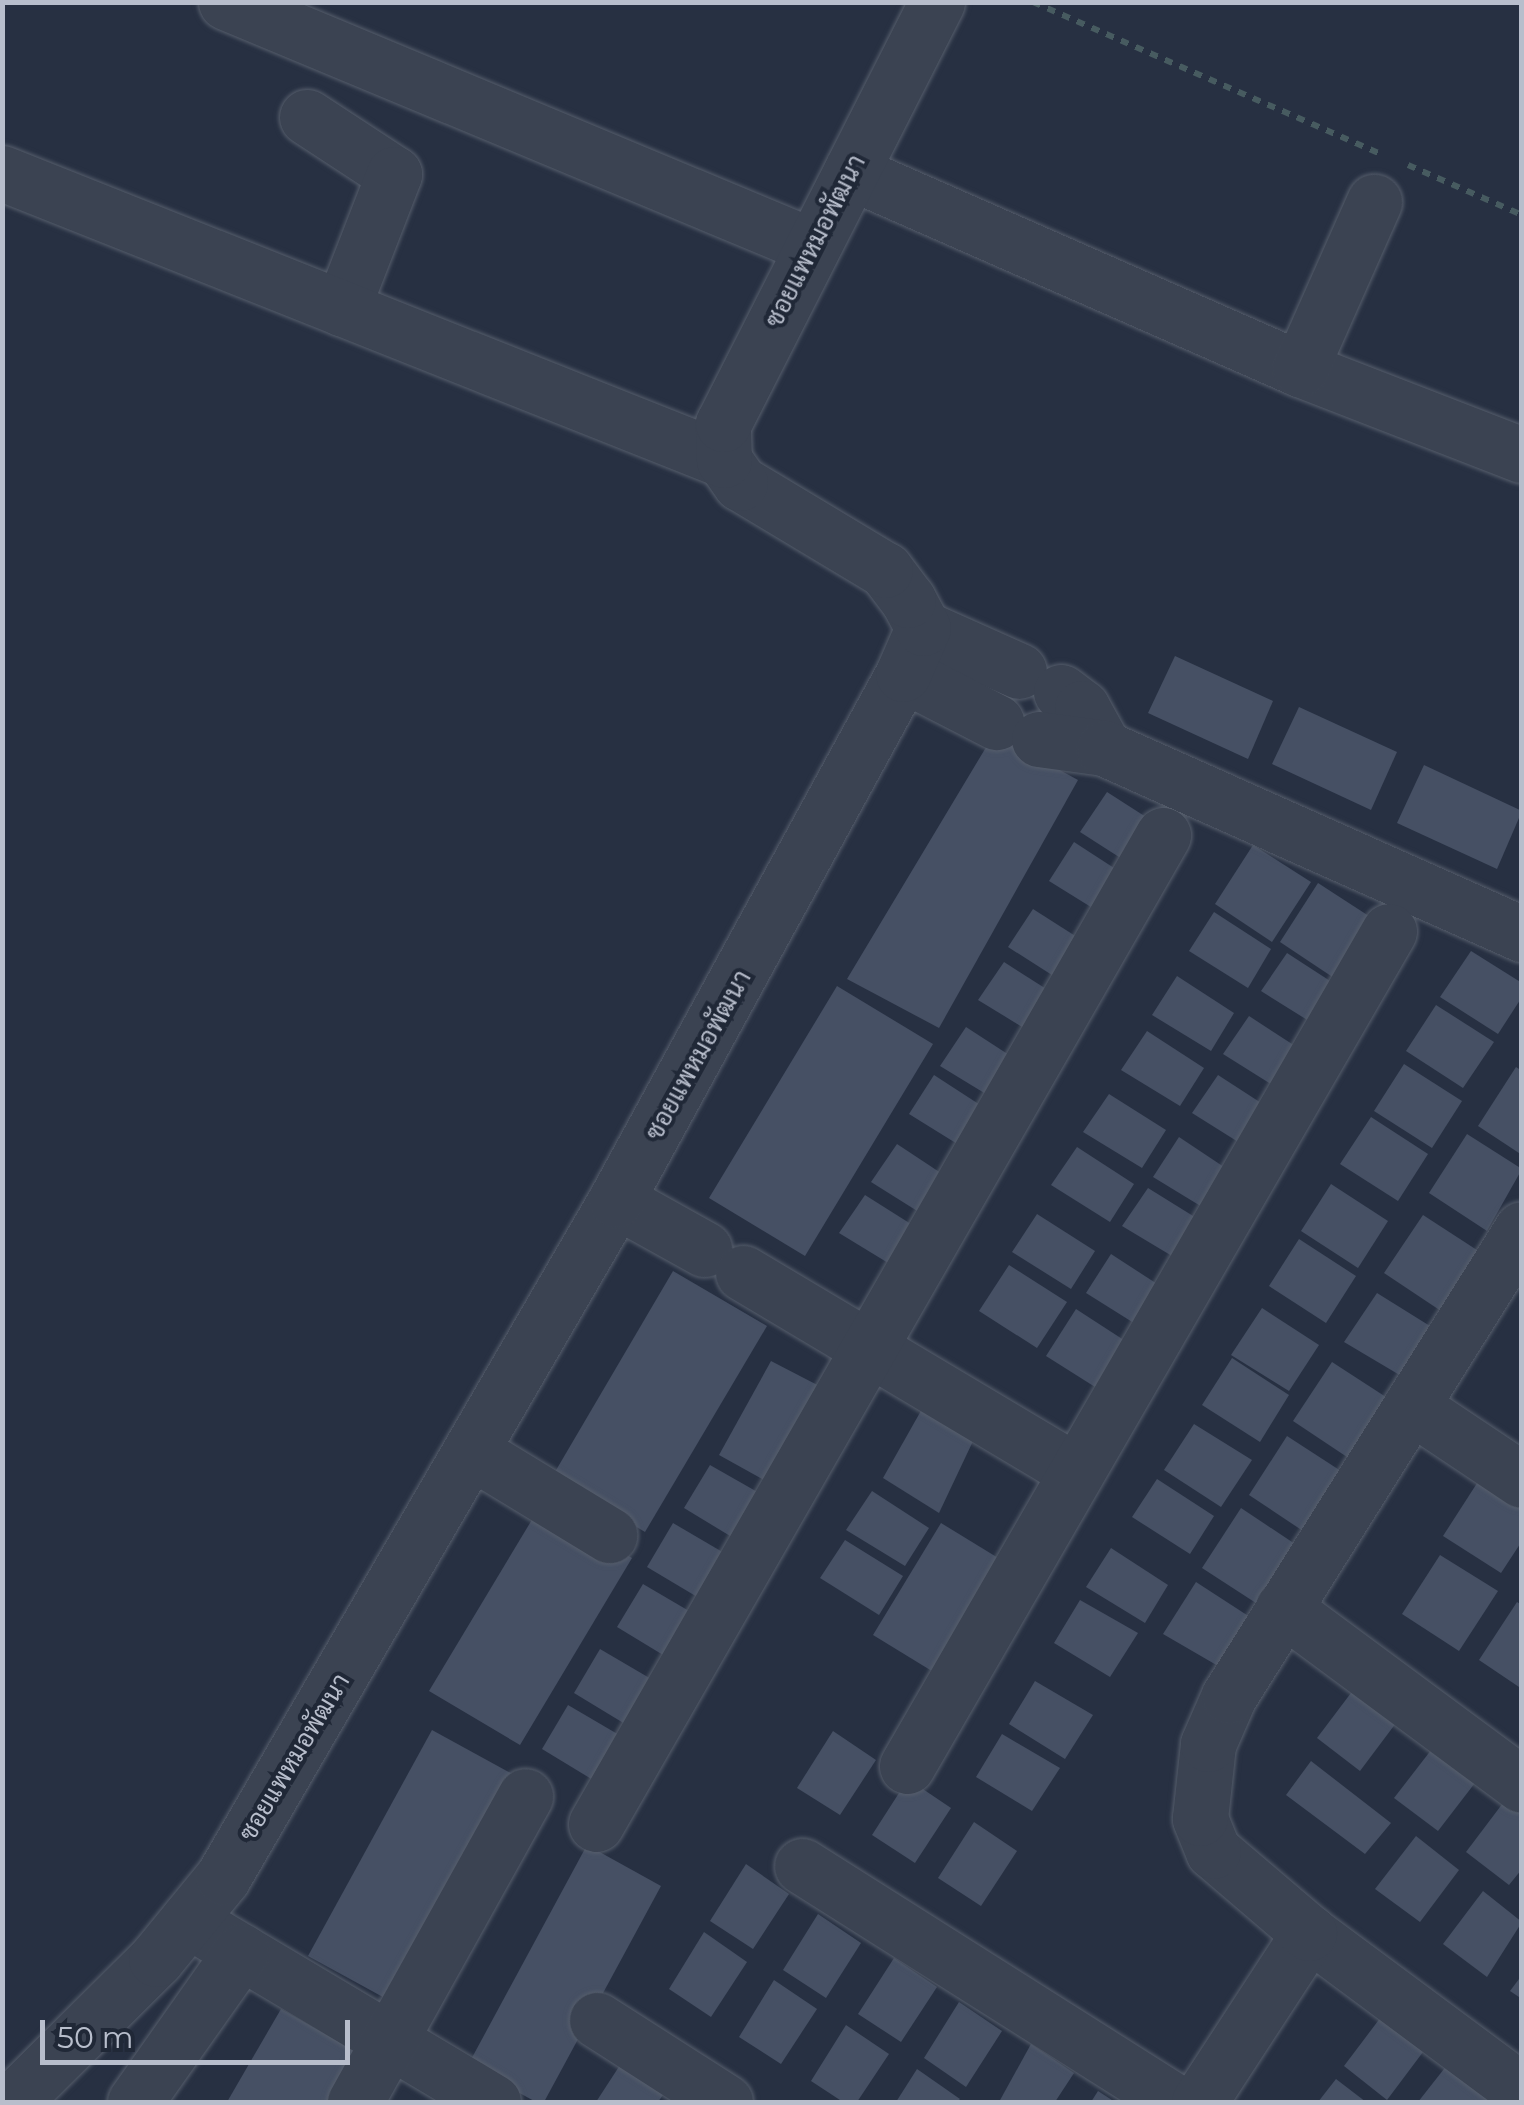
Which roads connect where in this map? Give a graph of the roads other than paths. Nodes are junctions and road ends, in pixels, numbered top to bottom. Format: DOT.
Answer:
graph roads {
  1 [pos="226,2"];
  2 [pos="918,8"];
  3 [pos="307,117"];
  4 [pos="851,172"];
  5 [pos="2,173"];
  6 [pos="1374,202"];
  7 [pos="812,246"];
  8 [pos="342,308"];
  9 [pos="1300,369"];
  10 [pos="1522,454"];
  11 [pos="724,460"];
  12 [pos="913,651"];
  13 [pos="1163,834"];
  14 [pos="1389,931"];
  15 [pos="1522,934"];
  16 [pos="616,1200"];
  17 [pos="1522,1229"];
  18 [pos="866,1349"];
  19 [pos="1410,1406"];
  20 [pos="471,1451"];
  21 [pos="1074,1470"];
  22 [pos="1522,1480"];
  23 [pos="609,1535"];
  24 [pos="1283,1608"];
  25 [pos="907,1766"];
  26 [pos="1522,1785"];
  27 [pos="525,1796"];
  28 [pos="596,1824"];
  29 [pos="802,1866"];
  30 [pos="188,1920"];
  31 [pos="1309,1932"];
  32 [pos="240,1952"];
  33 [pos="597,2020"];
  34 [pos="388,2041"];
  35 [pos="1522,2091"];
  36 [pos="12,2102"];
  37 [pos="135,2102"];
  38 [pos="354,2102"];
  39 [pos="492,2102"];
  40 [pos="725,2102"];
  41 [pos="1176,2102"];
  42 [pos="1199,2102"];
  1 -- 7 [label="street"];
  2 -- 4 [label="street, ซอยแพหมอพัฒนา"];
  3 -- 8 [label="street"];
  4 -- 7 [label="street, ซอยแพหมอพัฒนา"];
  4 -- 9 [label="street"];
  5 -- 8 [label="street"];
  6 -- 9 [label="street"];
  7 -- 11 [label="street, ซอยแพหมอพัฒนา"];
  8 -- 11 [label="street"];
  9 -- 10 [label="street"];
  11 -- 12 [label="street"];
  12 -- 15 [label="street"];
  12 -- 16 [label="street, ซอยแพหมอพัฒนา"];
  13 -- 18 [label="street"];
  14 -- 21 [label="street"];
  16 -- 18 [label="street"];
  16 -- 20 [label="street, ซอยแพหมอพัฒนา"];
  17 -- 19 [label="street"];
  18 -- 21 [label="street"];
  18 -- 28 [label="street"];
  19 -- 22 [label="street"];
  19 -- 24 [label="street"];
  20 -- 23 [label="street"];
  20 -- 30 [label="street, ซอยแพหมอพัฒนา"];
  21 -- 25 [label="street"];
  24 -- 26 [label="street"];
  24 -- 31 [label="street"];
  27 -- 34 [label="street"];
  29 -- 41 [label="street"];
  30 -- 32 [label="street"];
  30 -- 36 [label="street, ซอยแพหมอพัฒนา"];
  31 -- 35 [label="street"];
  31 -- 42 [label="street"];
  32 -- 34 [label="street"];
  32 -- 37 [label="street"];
  33 -- 40 [label="street"];
  34 -- 38 [label="street"];
  34 -- 39 [label="street"];
}
